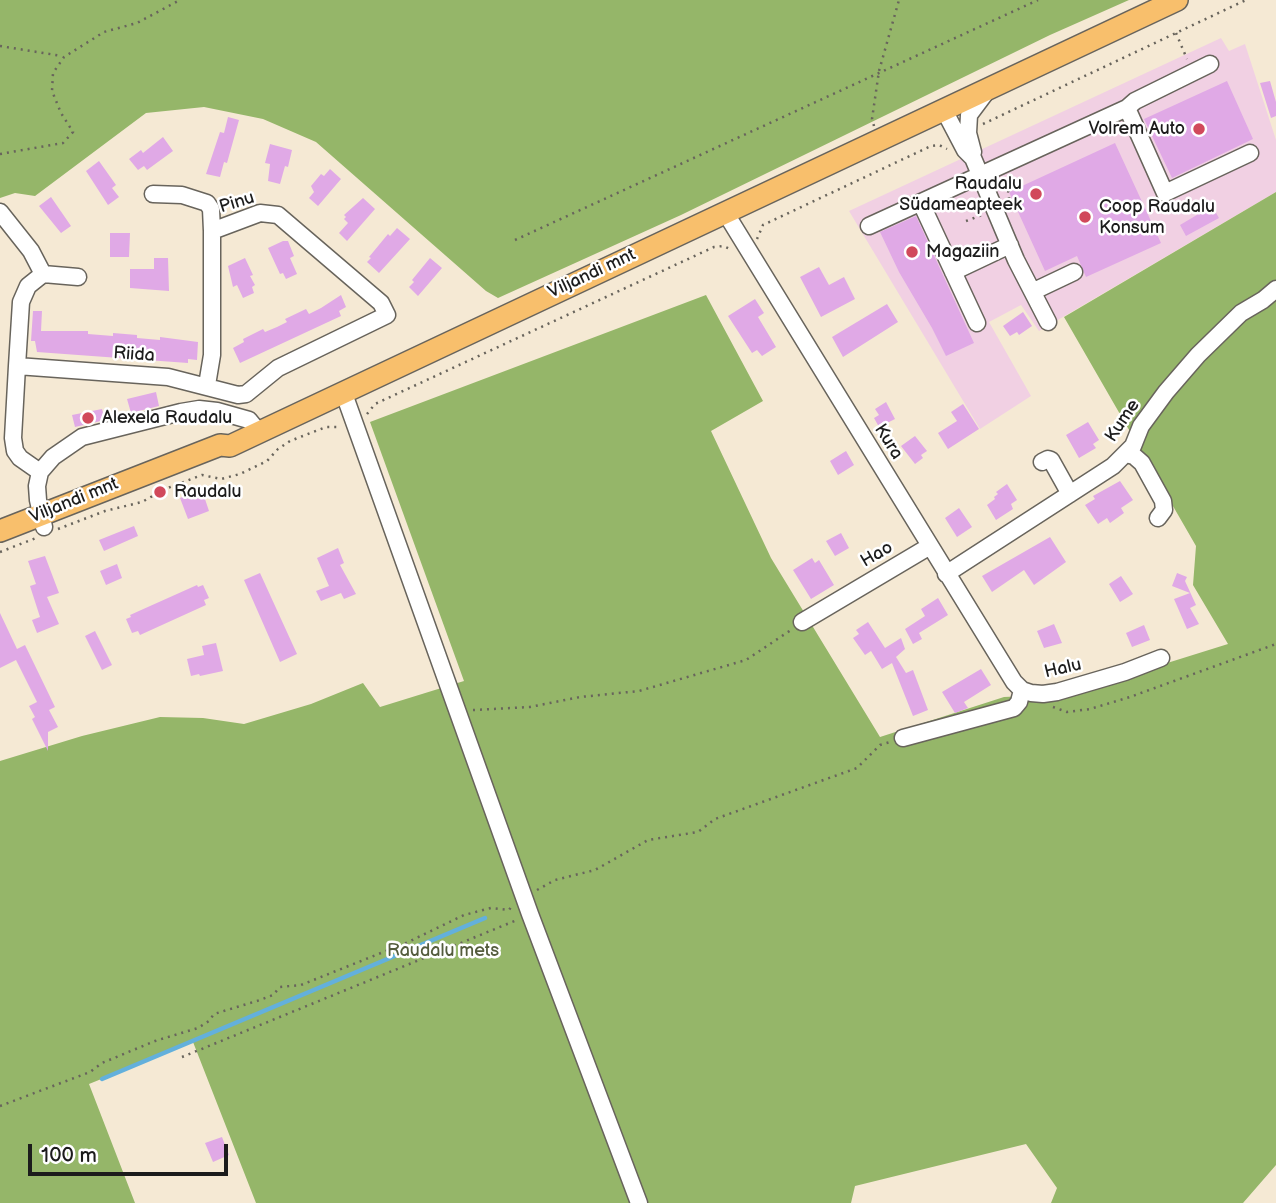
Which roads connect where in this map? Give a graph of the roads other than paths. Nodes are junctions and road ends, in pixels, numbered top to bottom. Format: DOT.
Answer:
graph roads {
  1 [pos="1177,0"];
  2 [pos="1210,64"];
  3 [pos="989,88"];
  4 [pos="1127,108"];
  5 [pos="944,110"];
  6 [pos="1250,153"];
  7 [pos="969,154"];
  8 [pos="981,176"];
  9 [pos="153,194"];
  10 [pos="921,203"];
  11 [pos="0,212"];
  12 [pos="725,212"];
  13 [pos="869,226"];
  14 [pos="212,231"];
  15 [pos="1010,245"];
  16 [pos="953,272"];
  17 [pos="1074,272"];
  18 [pos="43,274"];
  19 [pos="79,277"];
  20 [pos="1276,289"];
  21 [pos="1034,291"];
  22 [pos="387,315"];
  23 [pos="1048,322"];
  24 [pos="977,323"];
  25 [pos="17,366"];
  26 [pos="207,385"];
  27 [pos="343,391"];
  28 [pos="258,432"];
  29 [pos="1125,454"];
  30 [pos="1042,462"];
  31 [pos="40,472"];
  32 [pos="1070,494"];
  33 [pos="1158,518"];
  34 [pos="42,521"];
  35 [pos="0,531"];
  36 [pos="930,546"];
  37 [pos="0,547"];
  38 [pos="946,574"];
  39 [pos="802,622"];
  40 [pos="1161,658"];
  41 [pos="1030,692"];
  42 [pos="903,738"];
  43 [pos="639,1203"];
  1 -- 3 [label="main road, Viljandi mnt"];
  2 -- 4 [label="street"];
  3 -- 5 [label="main road, Viljandi mnt"];
  3 -- 7 [label="street"];
  4 -- 6 [label="street"];
  4 -- 8 [label="street"];
  5 -- 7 [label="street"];
  5 -- 12 [label="main road, Viljandi mnt"];
  7 -- 8 [label="street"];
  8 -- 10 [label="street"];
  8 -- 15 [label="street"];
  9 -- 14 [label="street"];
  10 -- 13 [label="street"];
  10 -- 16 [label="street"];
  11 -- 18 [label="street"];
  12 -- 27 [label="main road, Viljandi mnt"];
  12 -- 36 [label="street, Kura"];
  14 -- 22 [label="street, Pinu"];
  14 -- 26 [label="street, Pinu"];
  15 -- 16 [label="street"];
  15 -- 21 [label="street"];
  16 -- 24 [label="street"];
  17 -- 21 [label="street"];
  18 -- 19 [label="street"];
  18 -- 25 [label="street"];
  20 -- 29 [label="street, Kume"];
  21 -- 23 [label="street"];
  22 -- 26 [label="street, Riida"];
  25 -- 26 [label="street, Riida"];
  25 -- 31 [label="street"];
  27 -- 28 [label="main road, Viljandi mnt"];
  27 -- 43 [label="street"];
  28 -- 31 [label="street"];
  28 -- 34 [label="main road, Viljandi mnt"];
  29 -- 32 [label="street, Kume"];
  29 -- 33 [label="street"];
  30 -- 32 [label="street"];
  31 -- 34 [label="street"];
  32 -- 38 [label="street, Kume"];
  34 -- 35 [label="main road, Viljandi mnt"];
  34 -- 37 [label="main road"];
  36 -- 38 [label="street, Kura"];
  36 -- 39 [label="street, Hao"];
  38 -- 41 [label="street, Kura"];
  40 -- 41 [label="street, Halu"];
  41 -- 42 [label="street, Halu"];
}
